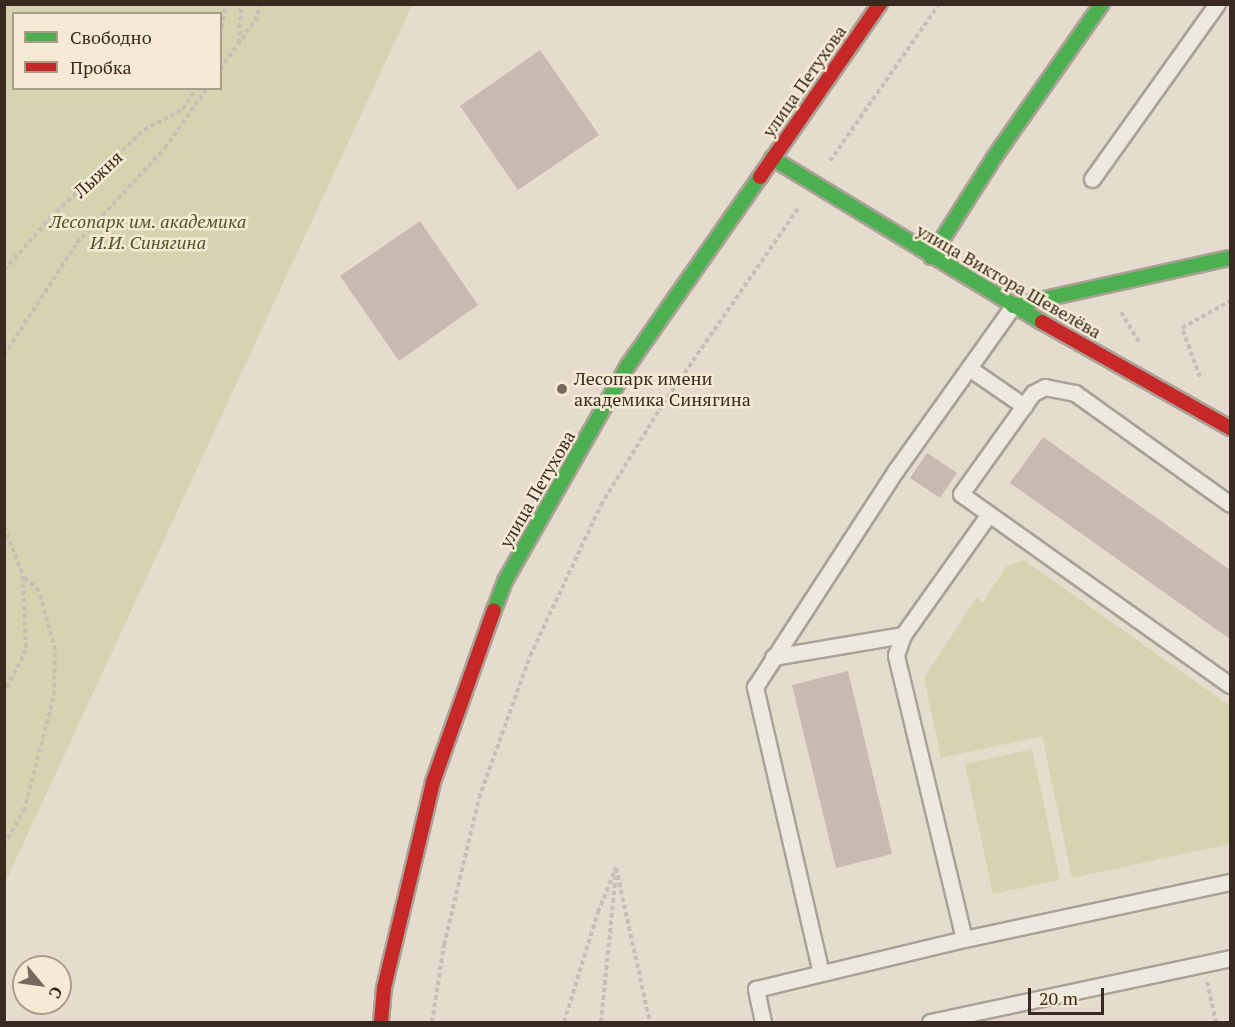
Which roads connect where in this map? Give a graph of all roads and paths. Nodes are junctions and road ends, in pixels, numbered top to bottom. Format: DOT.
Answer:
graph roads {
  1 [pos="226,4"];
  2 [pos="242,4"];
  3 [pos="261,4"];
  4 [pos="880,4"];
  5 [pos="939,4"];
  6 [pos="1102,4"];
  7 [pos="1217,4"];
  8 [pos="222,25"];
  9 [pos="239,42"];
  10 [pos="222,66"];
  11 [pos="197,90"];
  12 [pos="206,90"];
  13 [pos="772,158"];
  14 [pos="1092,179"];
  15 [pos="814,184"];
  16 [pos="931,257"];
  17 [pos="1230,258"];
  18 [pos="4,270"];
  19 [pos="1230,301"];
  20 [pos="1013,306"];
  21 [pos="4,355"];
  22 [pos="969,368"];
  23 [pos="1201,379"];
  24 [pos="1024,406"];
  25 [pos="1230,428"];
  26 [pos="1230,504"];
  27 [pos="989,514"];
  28 [pos="4,527"];
  29 [pos="23,576"];
  30 [pos="903,634"];
  31 [pos="773,657"];
  32 [pos="1230,685"];
  33 [pos="4,693"];
  34 [pos="4,845"];
  35 [pos="616,868"];
  36 [pos="1230,882"];
  37 [pos="964,939"];
  38 [pos="1230,958"];
  39 [pos="1203,964"];
  40 [pos="821,973"];
  41 [pos="381,1023"];
  42 [pos="432,1023"];
  43 [pos="564,1023"];
  44 [pos="601,1023"];
  45 [pos="650,1023"];
  46 [pos="764,1023"];
  47 [pos="930,1023"];
  48 [pos="1216,1023"];
  1 -- 8 [label="path"];
  2 -- 9 [label="path"];
  3 -- 9 [label="path"];
  4 -- 13 [label="street, улица Петухова"];
  5 -- 15 [label="path"];
  6 -- 16 [label="street"];
  7 -- 14 [label="lane"];
  9 -- 10 [label="path"];
  11 -- 18 [label="path, Лыжня"];
  12 -- 21 [label="path"];
  13 -- 15 [label="street, улица Виктора Шевелёва"];
  13 -- 41 [label="street, улица Петухова"];
  15 -- 16 [label="street, улица Виктора Шевелёва"];
  15 -- 42 [label="path"];
  16 -- 20 [label="street, улица Виктора Шевелёва"];
  17 -- 20 [label="street"];
  19 -- 23 [label="path"];
  20 -- 22 [label="lane"];
  20 -- 25 [label="street, улица Виктора Шевелёва"];
  22 -- 24 [label="lane"];
  22 -- 31 [label="lane"];
  24 -- 26 [label="lane"];
  24 -- 27 [label="lane"];
  27 -- 30 [label="lane"];
  27 -- 32 [label="lane"];
  28 -- 29 [label="path"];
  29 -- 33 [label="path"];
  29 -- 34 [label="path"];
  30 -- 31 [label="lane"];
  30 -- 37 [label="lane"];
  31 -- 40 [label="lane"];
  35 -- 43 [label="path"];
  35 -- 44 [label="path"];
  35 -- 45 [label="path"];
  36 -- 37 [label="lane"];
  37 -- 40 [label="lane"];
  38 -- 39 [label="lane"];
  39 -- 47 [label="lane"];
  39 -- 48 [label="path"];
  40 -- 46 [label="lane"];
}
